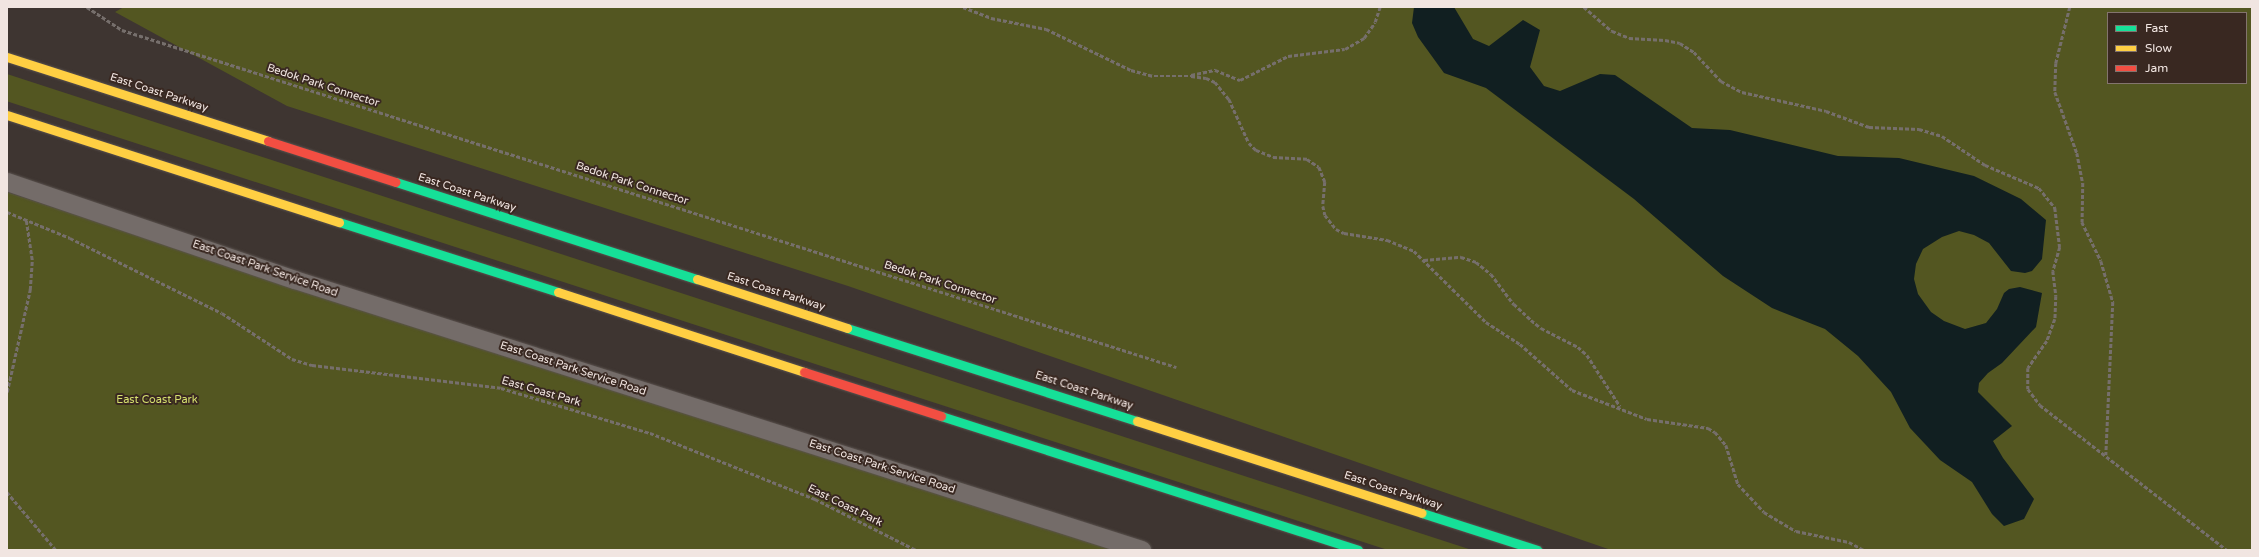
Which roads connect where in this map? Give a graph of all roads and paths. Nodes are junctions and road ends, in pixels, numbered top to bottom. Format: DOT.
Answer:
graph roads {
  1 [pos="87,7"];
  2 [pos="963,7"];
  3 [pos="1380,7"];
  4 [pos="1584,7"];
  5 [pos="2070,7"];
  6 [pos="7,57"];
  7 [pos="1191,76"];
  8 [pos="7,116"];
  9 [pos="7,182"];
  10 [pos="7,212"];
  11 [pos="26,220"];
  12 [pos="1424,260"];
  13 [pos="1176,367"];
  14 [pos="7,392"];
  15 [pos="1620,407"];
  16 [pos="2106,455"];
  17 [pos="7,492"];
  18 [pos="56,550"];
  19 [pos="916,550"];
  20 [pos="1142,550"];
  21 [pos="1358,550"];
  22 [pos="1537,550"];
  23 [pos="1864,550"];
  24 [pos="2226,550"];
  1 -- 13 [label="path, Bedok Park Connector"];
  2 -- 7 [label="path"];
  3 -- 7 [label="path"];
  4 -- 16 [label="path"];
  5 -- 16 [label="path"];
  6 -- 22 [label="highway, East Coast Parkway"];
  7 -- 12 [label="path"];
  8 -- 21 [label="highway"];
  9 -- 20 [label="street, East Coast Park Service Road"];
  10 -- 11 [label="path, East Coast Park"];
  11 -- 14 [label="path"];
  11 -- 19 [label="path, East Coast Park"];
  12 -- 15 [label="path"];
  12 -- 15 [label="path"];
  15 -- 23 [label="path"];
  16 -- 24 [label="path"];
  17 -- 18 [label="path"];
}
